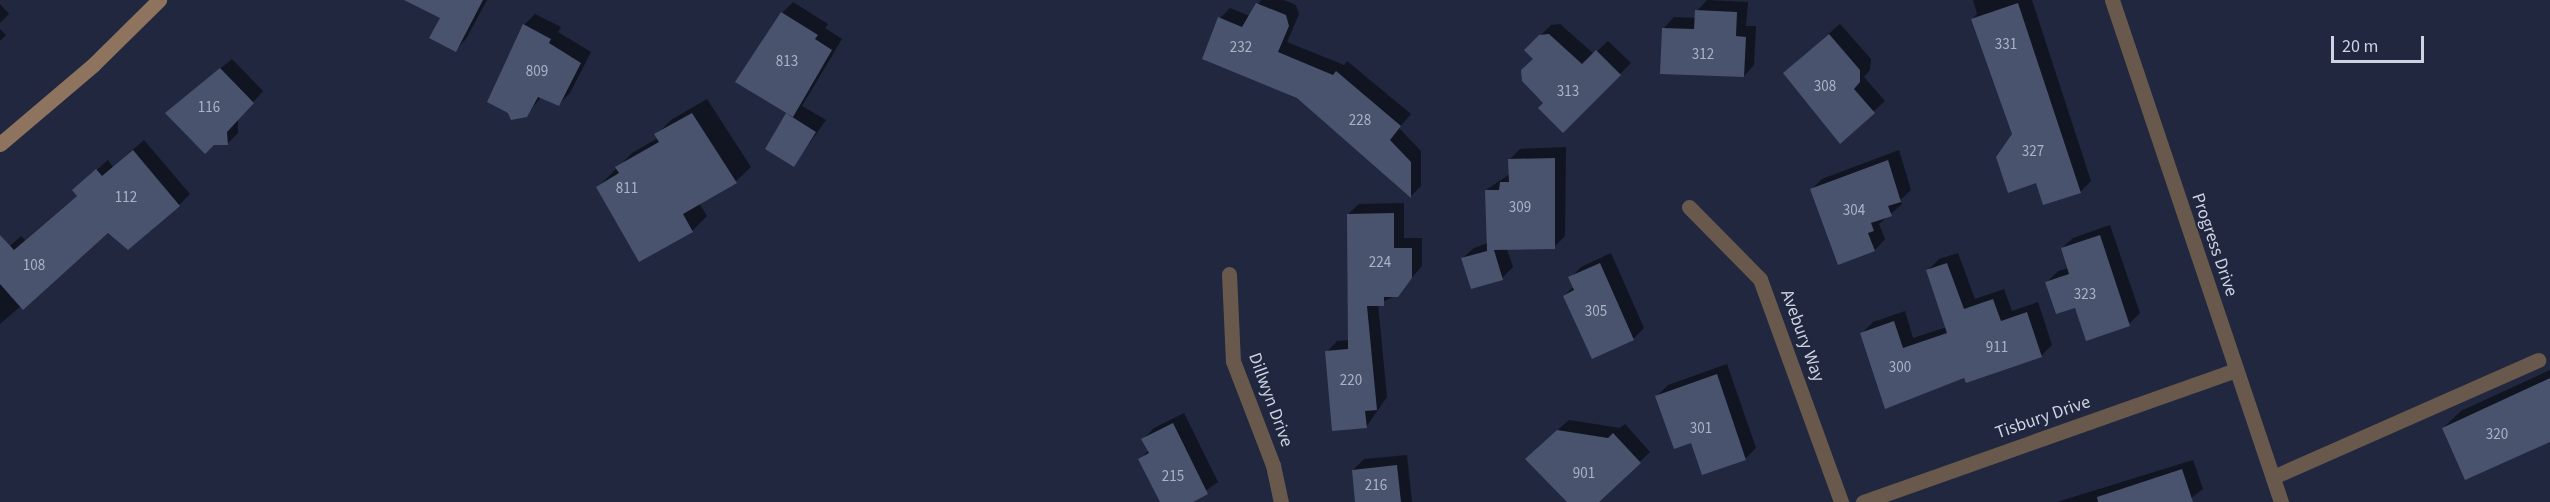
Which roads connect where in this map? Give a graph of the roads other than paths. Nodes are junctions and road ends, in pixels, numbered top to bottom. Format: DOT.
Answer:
graph roads {
  1 [pos="159,0"];
  2 [pos="2112,0"];
  3 [pos="0,144"];
  4 [pos="1689,207"];
  5 [pos="1229,274"];
  6 [pos="2538,360"];
  7 [pos="2236,370"];
  8 [pos="2273,477"];
  9 [pos="1281,502"];
  10 [pos="1841,502"];
  11 [pos="1863,502"];
  12 [pos="2281,502"];
  1 -- 3 [label="street"];
  2 -- 7 [label="street, Progress Drive"];
  4 -- 10 [label="street, Avebury Way"];
  5 -- 9 [label="street, Dillwyn Drive"];
  6 -- 8 [label="street"];
  7 -- 8 [label="street, Progress Drive"];
  7 -- 11 [label="street, Tisbury Drive"];
  8 -- 12 [label="street, Progress Drive"];
}
